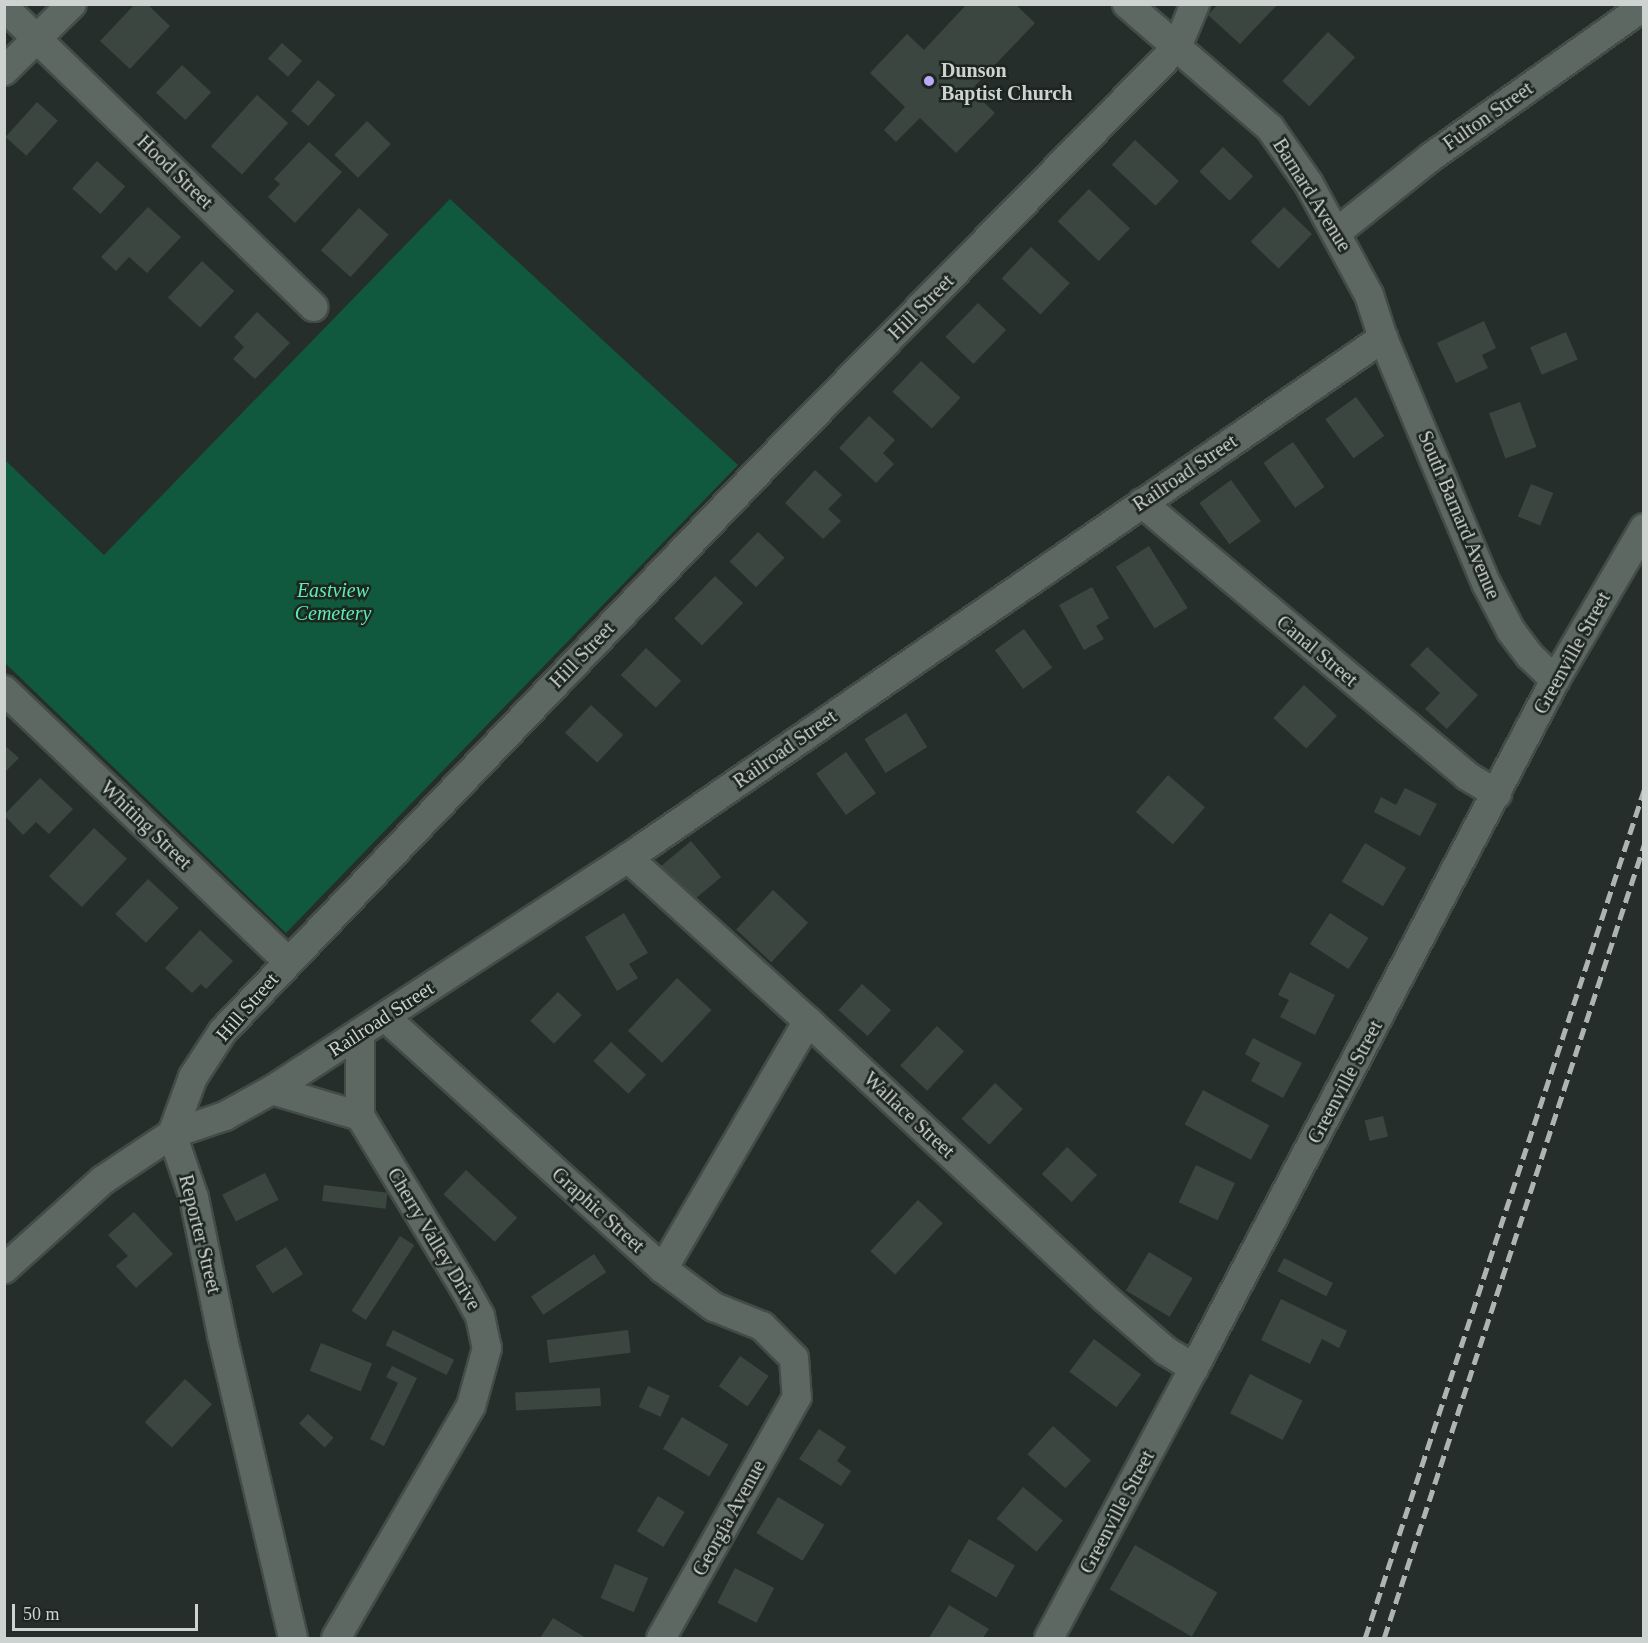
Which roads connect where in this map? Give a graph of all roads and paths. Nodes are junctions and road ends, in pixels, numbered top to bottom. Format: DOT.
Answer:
graph roads {
  1 [pos="72,4"];
  2 [pos="1127,4"];
  3 [pos="1195,4"];
  4 [pos="1644,6"];
  5 [pos="4,7"];
  6 [pos="37,37"];
  7 [pos="1177,47"];
  8 [pos="4,71"];
  9 [pos="1337,232"];
  10 [pos="314,307"];
  11 [pos="1383,338"];
  12 [pos="1142,503"];
  13 [pos="1644,528"];
  14 [pos="1555,680"];
  15 [pos="4,690"];
  16 [pos="1497,794"];
  17 [pos="628,858"];
  18 [pos="288,960"];
  19 [pos="386,1017"];
  20 [pos="808,1021"];
  21 [pos="360,1034"];
  22 [pos="272,1090"];
  23 [pos="360,1116"];
  24 [pos="172,1134"];
  25 [pos="4,1269"];
  26 [pos="663,1269"];
  27 [pos="1194,1368"];
  28 [pos="797,1397"];
  29 [pos="293,1638"];
  30 [pos="336,1638"];
  31 [pos="661,1638"];
  32 [pos="1049,1638"];
  1 -- 6 [label="street"];
  2 -- 7 [label="street, Barnard Avenue"];
  3 -- 7 [label="street"];
  4 -- 9 [label="street, Fulton Street"];
  5 -- 6 [label="street, Hood Street"];
  6 -- 8 [label="street"];
  6 -- 10 [label="street, Hood Street"];
  7 -- 9 [label="street, Barnard Avenue"];
  7 -- 18 [label="street, Hill Street"];
  9 -- 11 [label="street, Barnard Avenue"];
  11 -- 12 [label="street, Railroad Street"];
  11 -- 14 [label="street, South Barnard Avenue"];
  12 -- 16 [label="street, Canal Street"];
  12 -- 17 [label="street, Railroad Street"];
  13 -- 14 [label="street, Greenville Street"];
  14 -- 16 [label="street, Greenville Street"];
  15 -- 18 [label="street, Whiting Street"];
  16 -- 27 [label="street, Greenville Street"];
  17 -- 19 [label="street, Railroad Street"];
  17 -- 20 [label="street, Wallace Street"];
  18 -- 24 [label="street, Hill Street"];
  19 -- 21 [label="street, Railroad Street"];
  19 -- 26 [label="street, Graphic Street"];
  20 -- 26 [label="street"];
  20 -- 27 [label="street, Wallace Street"];
  21 -- 22 [label="street, Railroad Street"];
  21 -- 23 [label="street"];
  22 -- 23 [label="street"];
  22 -- 24 [label="street, Railroad Street"];
  23 -- 30 [label="street, Cherry Valley Drive"];
  24 -- 25 [label="street"];
  24 -- 29 [label="street, Reporter Street"];
  26 -- 28 [label="street, Graphic Street"];
  27 -- 32 [label="street, Greenville Street"];
  28 -- 31 [label="street, Georgia Avenue"];
}
